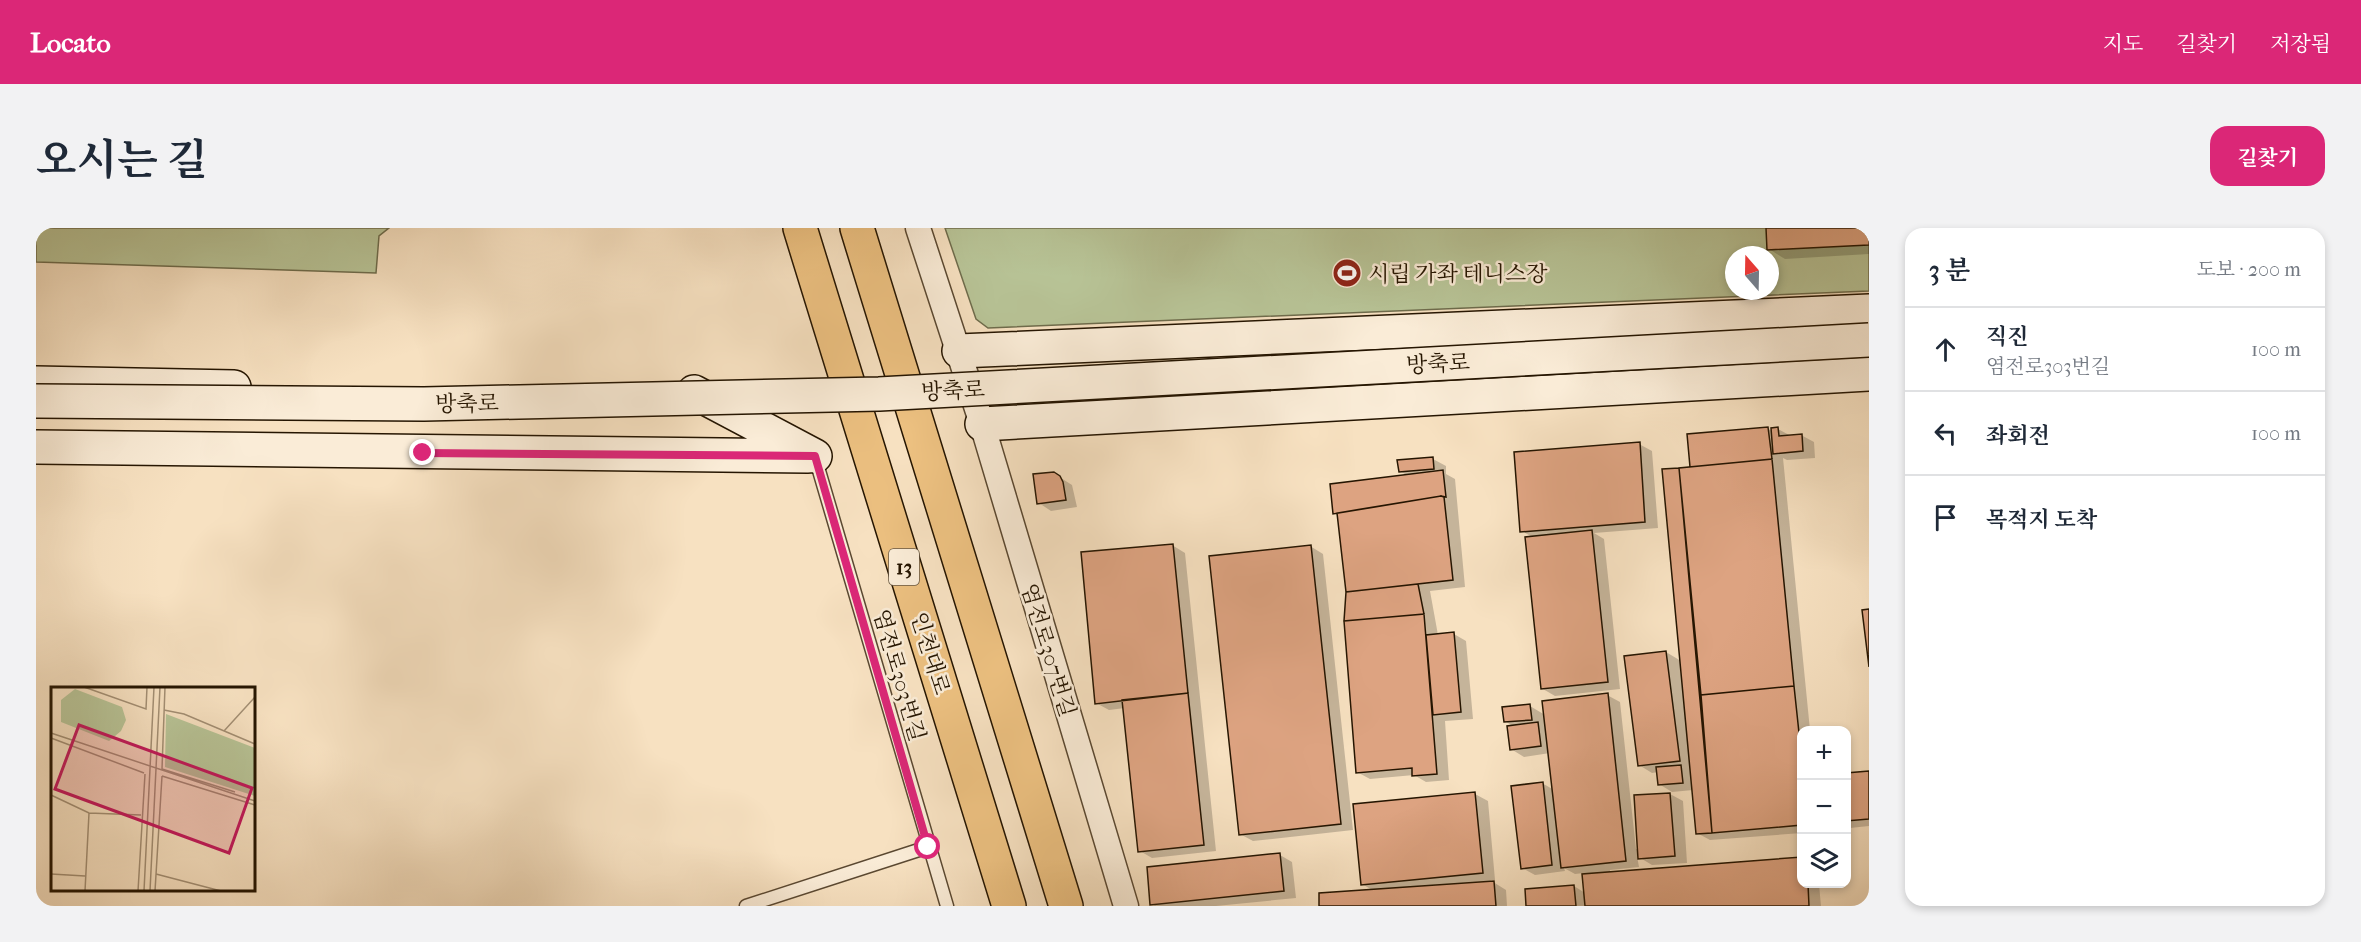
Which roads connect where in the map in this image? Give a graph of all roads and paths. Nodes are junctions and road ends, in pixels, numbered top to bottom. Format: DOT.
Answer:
graph roads {
  1 [pos="800,228"];
  2 [pos="857,228"];
  3 [pos="918,228"];
  4 [pos="1869,311"];
  5 [pos="1869,340"];
  6 [pos="959,351"];
  7 [pos="1869,375"];
  8 [pos="36,383"];
  9 [pos="36,401"];
  10 [pos="982,424"];
  11 [pos="36,447"];
  12 [pos="815,456"];
  13 [pos="928,847"];
  14 [pos="746,906"];
  15 [pos="947,906"];
  16 [pos="1009,906"];
  17 [pos="1066,906"];
  18 [pos="1126,906"];
  1 -- 16 [label="highway, 인천대로 / 13"];
  2 -- 17 [label="highway"];
  3 -- 6 [label="street, 염전로307번길"];
  4 -- 6 [label="main road"];
  5 -- 9 [label="main road, 방축로, bridge"];
  6 -- 10 [label="street, 염전로307번길"];
  7 -- 10 [label="main road"];
  8 -- 12 [label="main road"];
  10 -- 18 [label="street, 염전로307번길"];
  11 -- 12 [label="main road"];
  12 -- 13 [label="lane, 염전로303번길"];
  13 -- 14 [label="lane"];
  13 -- 15 [label="lane, 염전로303번길"];
}
